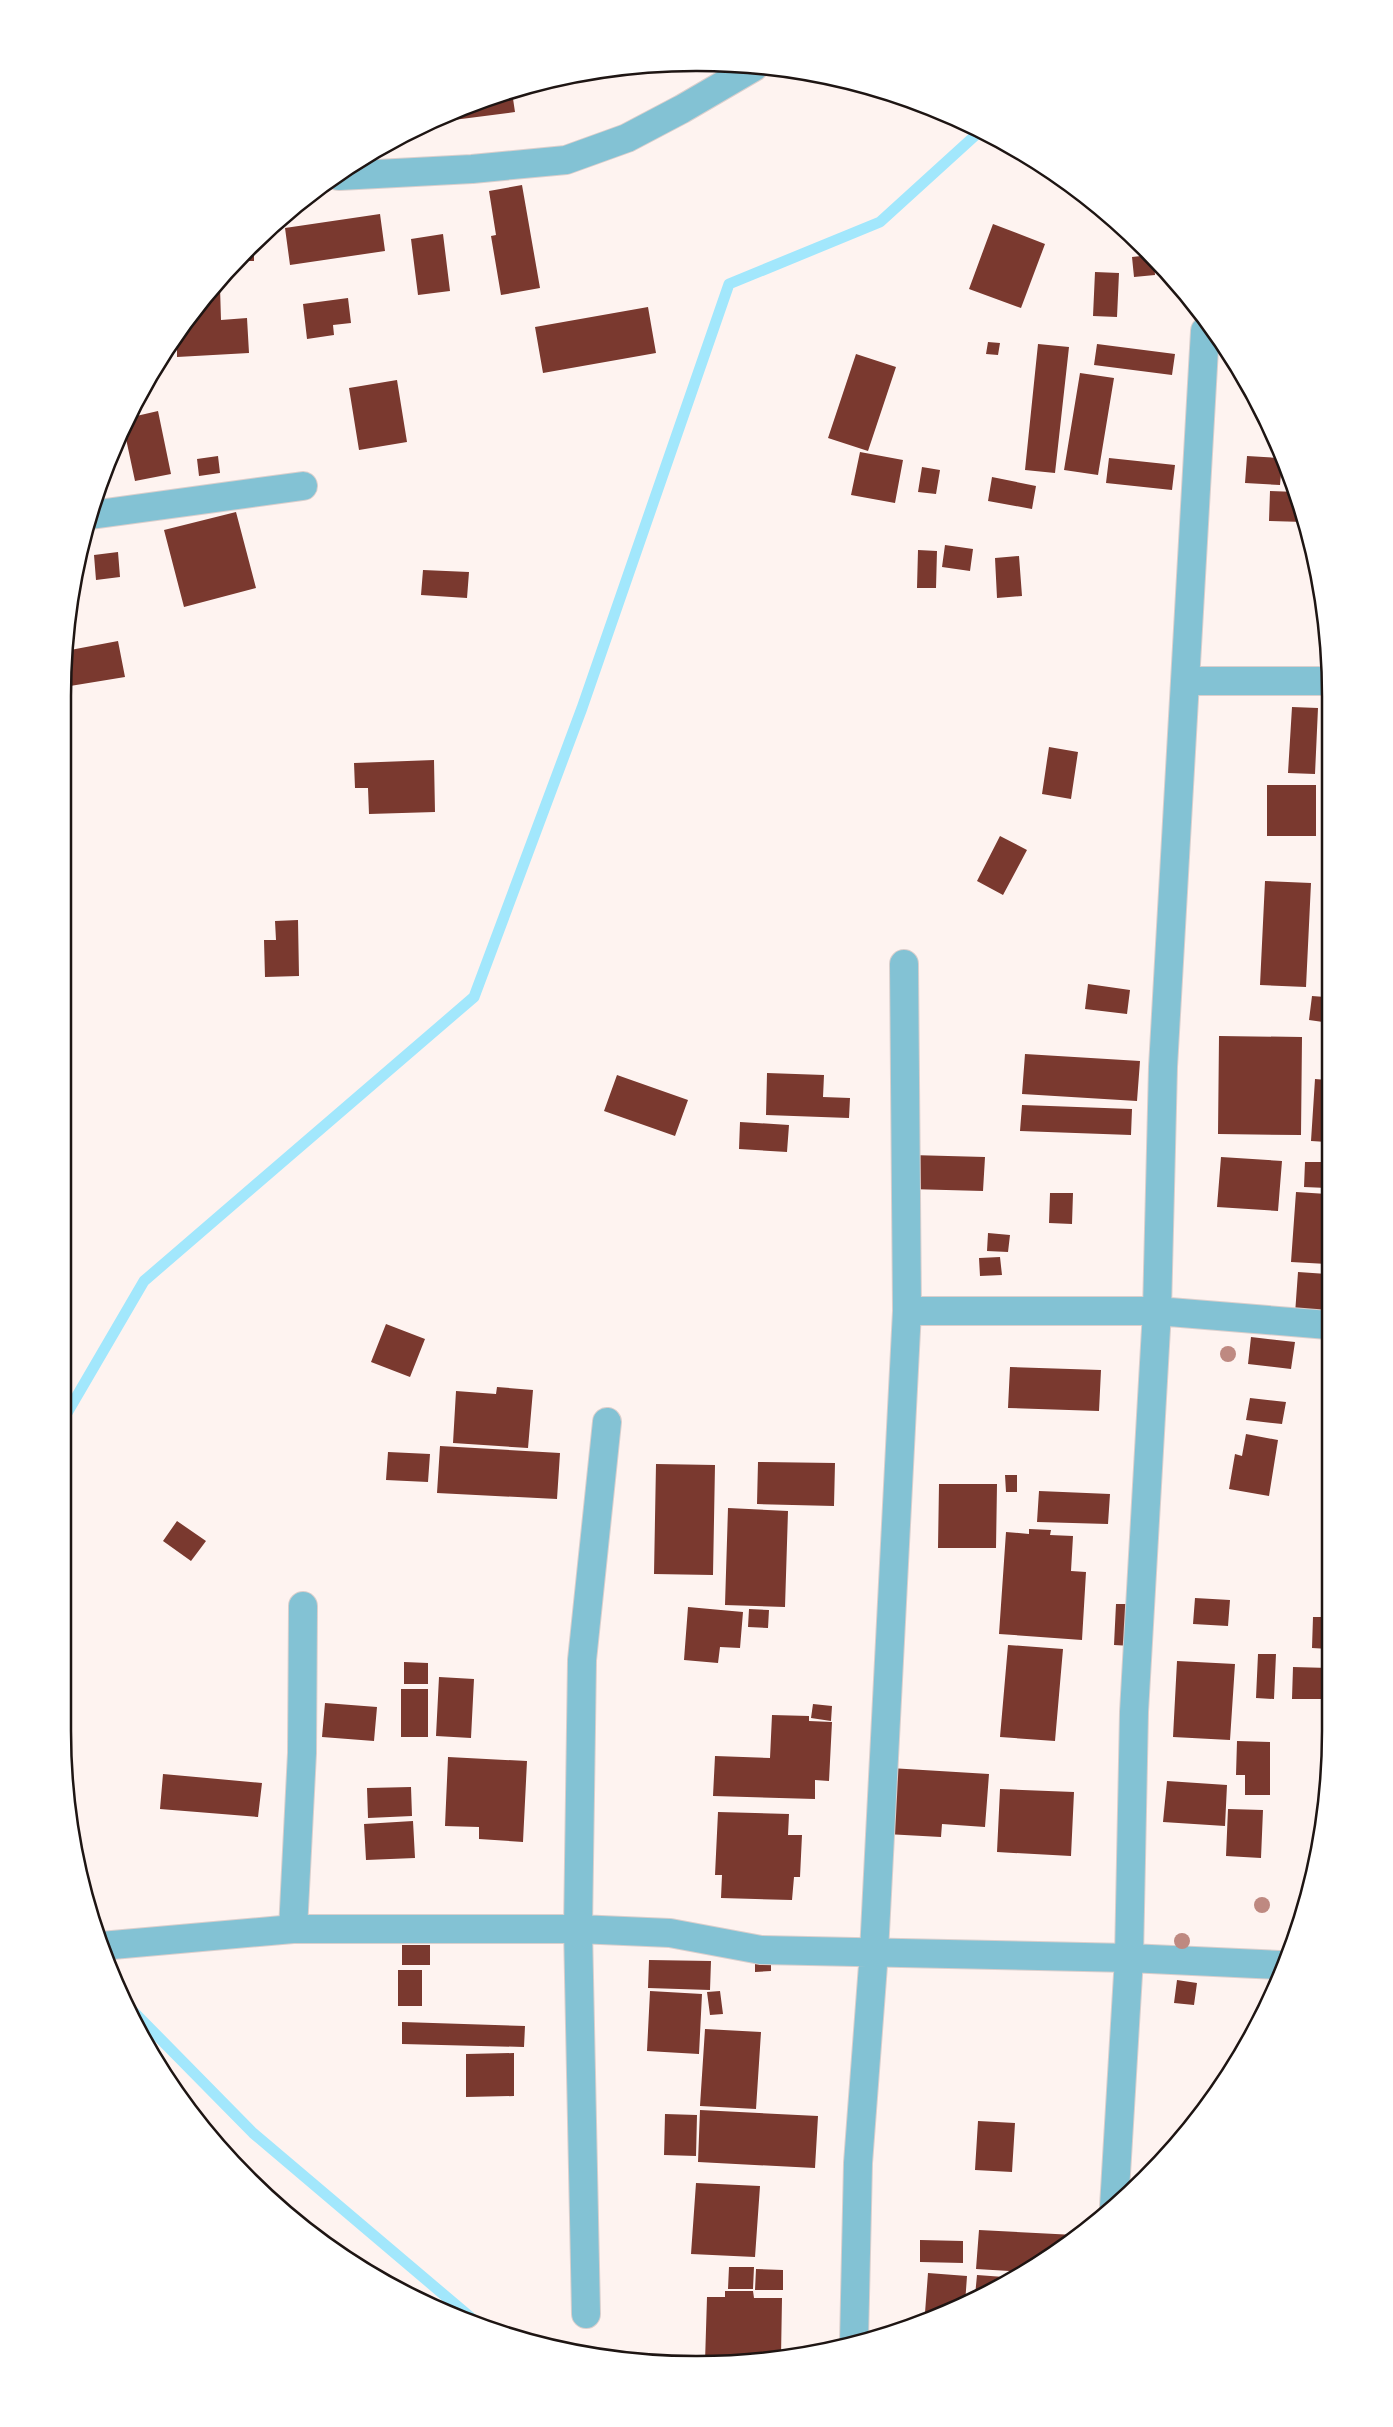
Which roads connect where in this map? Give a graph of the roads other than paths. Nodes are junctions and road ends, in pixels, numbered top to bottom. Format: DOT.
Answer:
graph roads {
  1 [pos="743,74"];
  2 [pos="352,175"];
  3 [pos="1205,333"];
  4 [pos="303,486"];
  5 [pos="99,514"];
  6 [pos="1185,681"];
  7 [pos="1321,681"];
  8 [pos="904,964"];
  9 [pos="907,1311"];
  10 [pos="1157,1312"];
  11 [pos="1322,1325"];
  12 [pos="607,1422"];
  13 [pos="303,1606"];
  14 [pos="293,1929"];
  15 [pos="578,1929"];
  16 [pos="109,1945"];
  17 [pos="874,1952"];
  18 [pos="1129,1958"];
  19 [pos="1276,1966"];
  20 [pos="1115,2196"];
  21 [pos="586,2314"];
  22 [pos="854,2335"];
  1 -- 2 [label="street"];
  3 -- 6 [label="street"];
  4 -- 5 [label="street"];
  6 -- 7 [label="street"];
  6 -- 10 [label="street"];
  8 -- 9 [label="street"];
  9 -- 10 [label="street"];
  9 -- 17 [label="street"];
  10 -- 11 [label="street"];
  10 -- 18 [label="street"];
  12 -- 15 [label="street"];
  13 -- 14 [label="street"];
  14 -- 15 [label="street"];
  14 -- 16 [label="street"];
  15 -- 17 [label="street"];
  15 -- 21 [label="street"];
  17 -- 18 [label="street"];
  17 -- 22 [label="street"];
  18 -- 19 [label="street"];
  18 -- 20 [label="street"];
}
